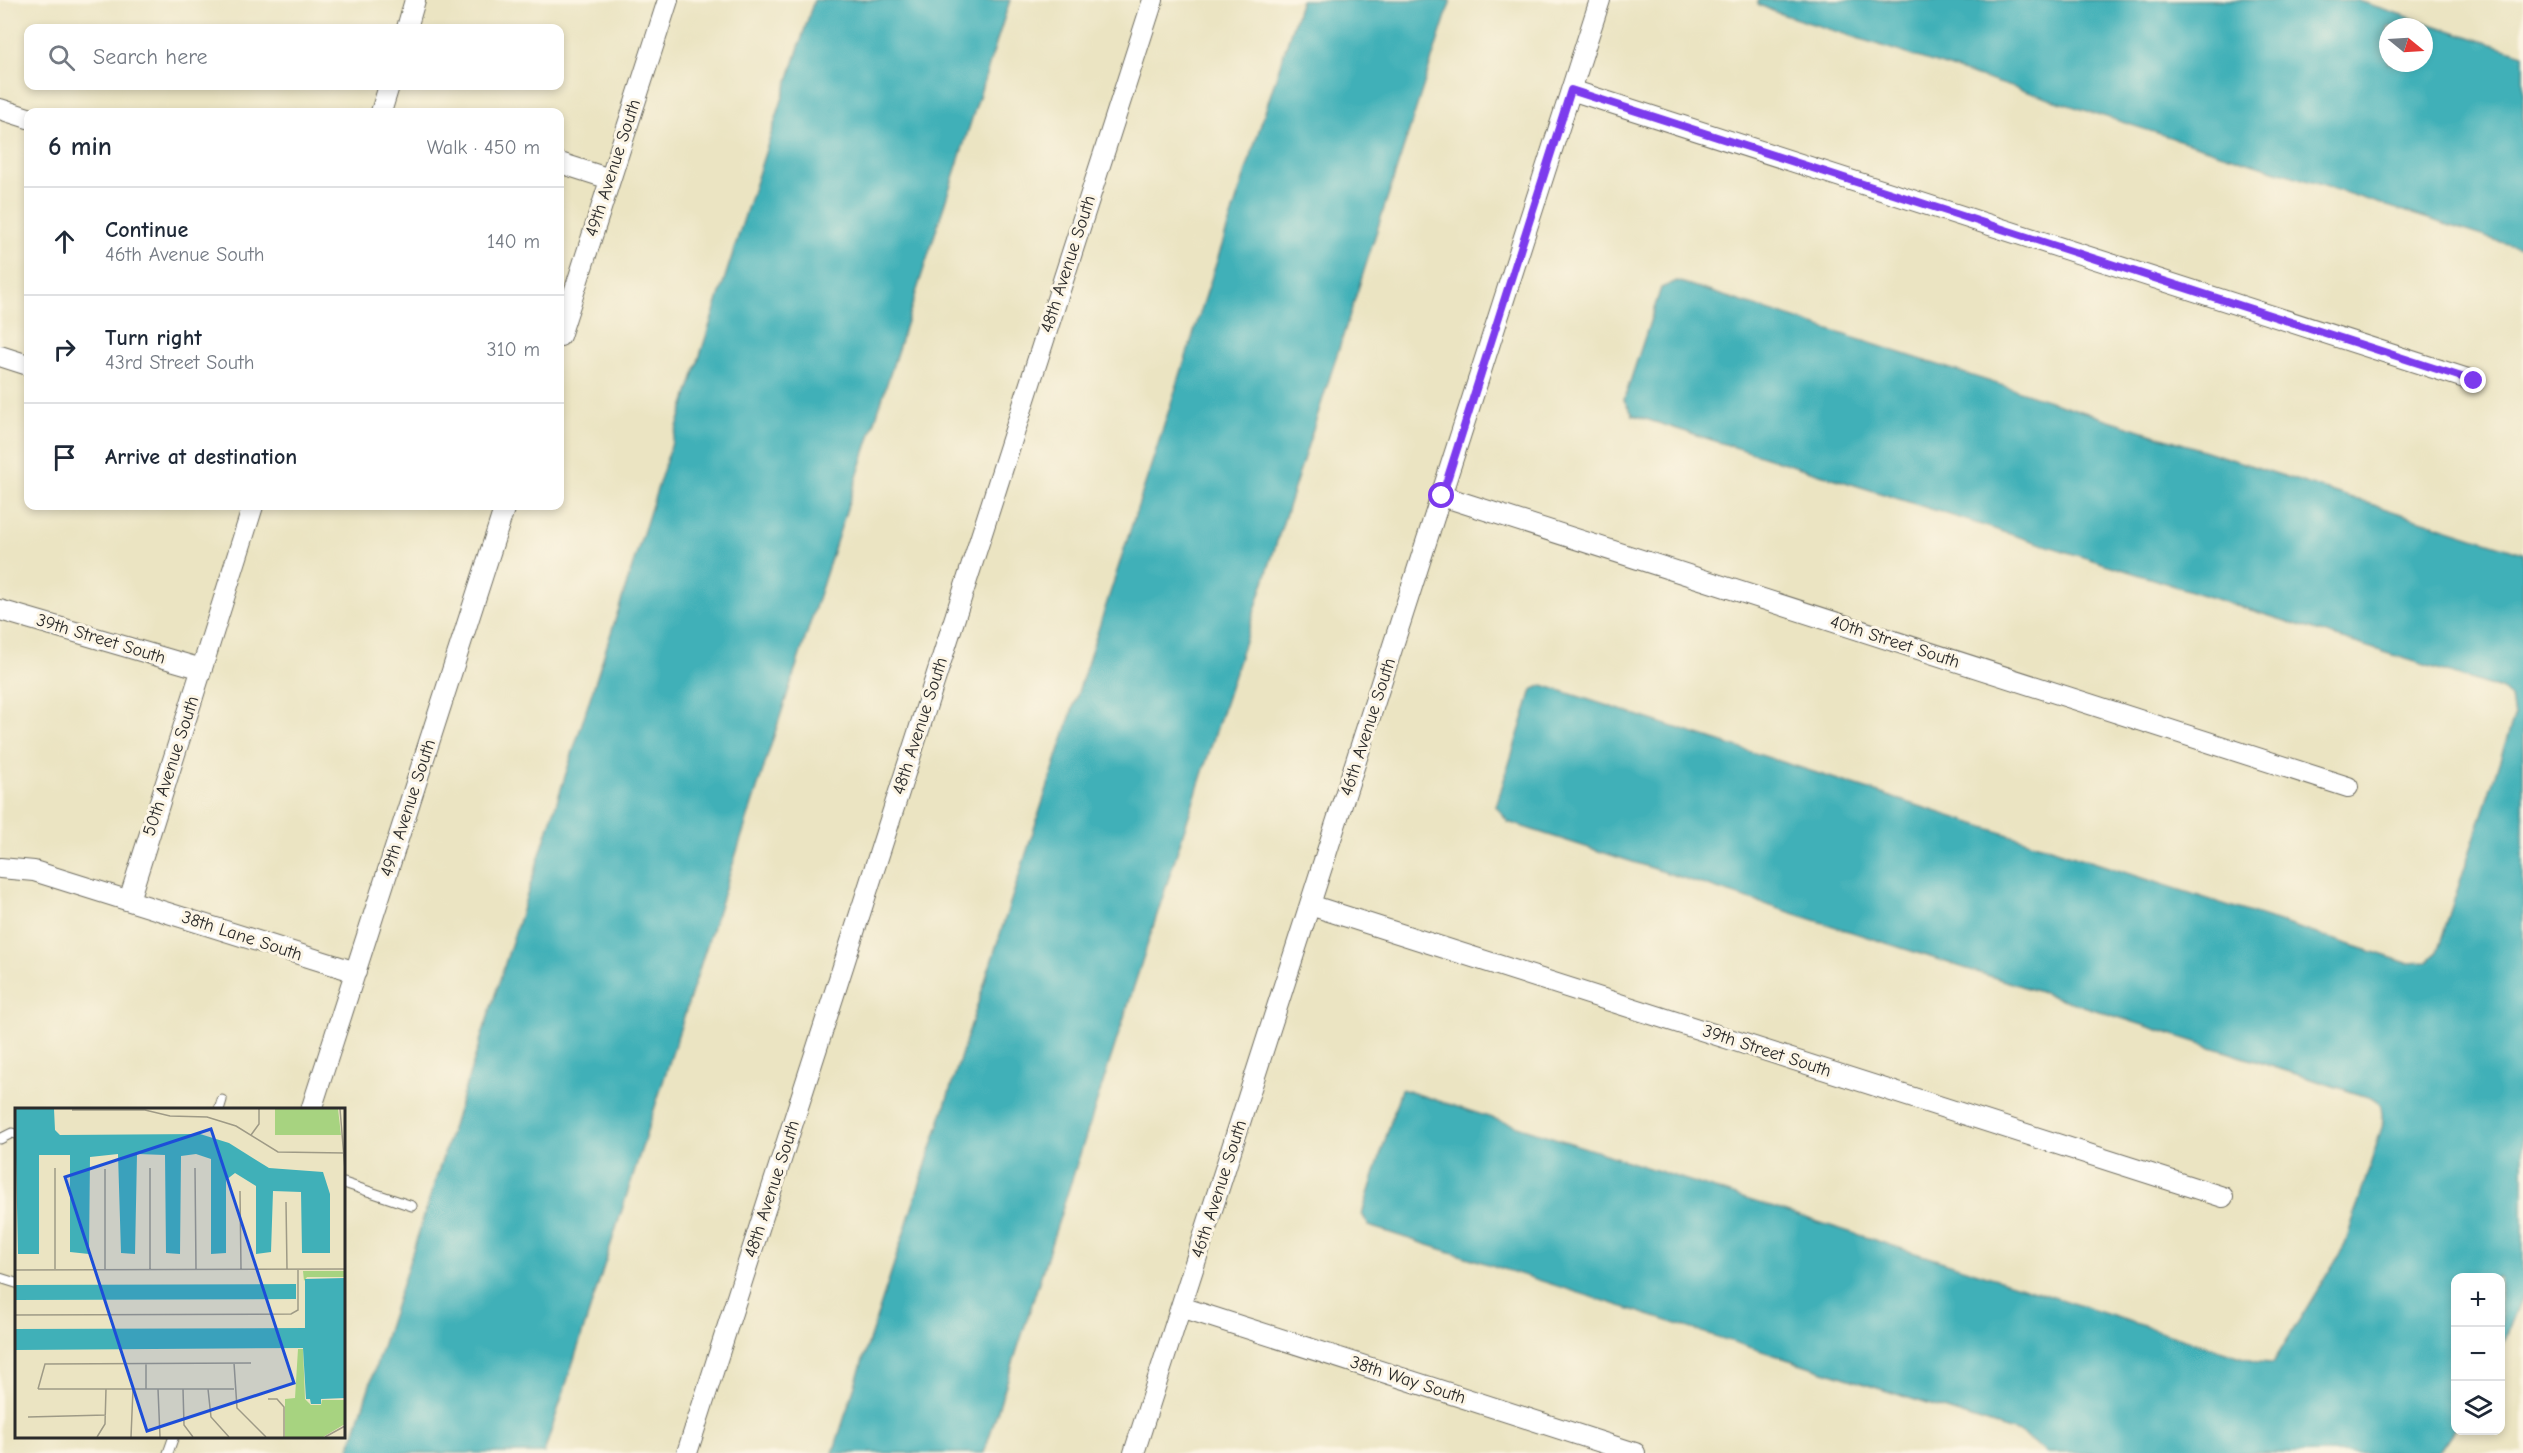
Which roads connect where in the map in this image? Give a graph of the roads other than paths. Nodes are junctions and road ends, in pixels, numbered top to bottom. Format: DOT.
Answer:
graph roads {
  1 [pos="415,0"];
  2 [pos="668,0"];
  3 [pos="1153,0"];
  4 [pos="1600,0"];
  5 [pos="408,24"];
  6 [pos="389,90"];
  7 [pos="1571,90"];
  8 [pos="386,108"];
  9 [pos="0,109"];
  10 [pos="24,116"];
  11 [pos="564,164"];
  12 [pos="610,178"];
  13 [pos="564,323"];
  14 [pos="0,356"];
  15 [pos="24,364"];
  16 [pos="2474,381"];
  17 [pos="1442,496"];
  18 [pos="252,510"];
  19 [pos="504,510"];
  20 [pos="0,610"];
  21 [pos="202,669"];
  22 [pos="2348,787"];
  23 [pos="0,868"];
  24 [pos="129,900"];
  25 [pos="1310,905"];
  26 [pos="356,972"];
  27 [pos="222,1100"];
  28 [pos="220,1108"];
  29 [pos="312,1108"];
  30 [pos="15,1134"];
  31 [pos="0,1140"];
  32 [pos="345,1183"];
  33 [pos="2223,1197"];
  34 [pos="412,1206"];
  35 [pos="0,1278"];
  36 [pos="15,1283"];
  37 [pos="1181,1307"];
  38 [pos="174,1438"];
  39 [pos="168,1453"];
  40 [pos="687,1453"];
  41 [pos="1134,1453"];
  42 [pos="1635,1453"];
  1 -- 5 [label="street"];
  2 -- 12 [label="street, 49th Avenue South"];
  3 -- 40 [label="street, 48th Avenue South"];
  4 -- 7 [label="street, 46th Avenue South"];
  6 -- 8 [label="street"];
  7 -- 16 [label="street"];
  7 -- 17 [label="street, 46th Avenue South"];
  9 -- 10 [label="street"];
  11 -- 12 [label="street"];
  12 -- 13 [label="street, 49th Avenue South"];
  14 -- 15 [label="street"];
  17 -- 22 [label="street, 40th Street South"];
  17 -- 25 [label="street, 46th Avenue South"];
  18 -- 21 [label="street, 50th Avenue South"];
  19 -- 26 [label="street, 49th Avenue South"];
  20 -- 21 [label="street, 39th Street South"];
  21 -- 24 [label="street, 50th Avenue South"];
  23 -- 24 [label="street"];
  24 -- 26 [label="street, 38th Lane South"];
  25 -- 33 [label="street, 39th Street South"];
  25 -- 37 [label="street, 46th Avenue South"];
  26 -- 29 [label="street, 49th Avenue South"];
  27 -- 28 [label="lane"];
  30 -- 31 [label="lane"];
  32 -- 34 [label="lane"];
  35 -- 36 [label="lane"];
  37 -- 41 [label="street, 46th Avenue South"];
  37 -- 42 [label="street, 38th Way South"];
  38 -- 39 [label="lane"];
}
